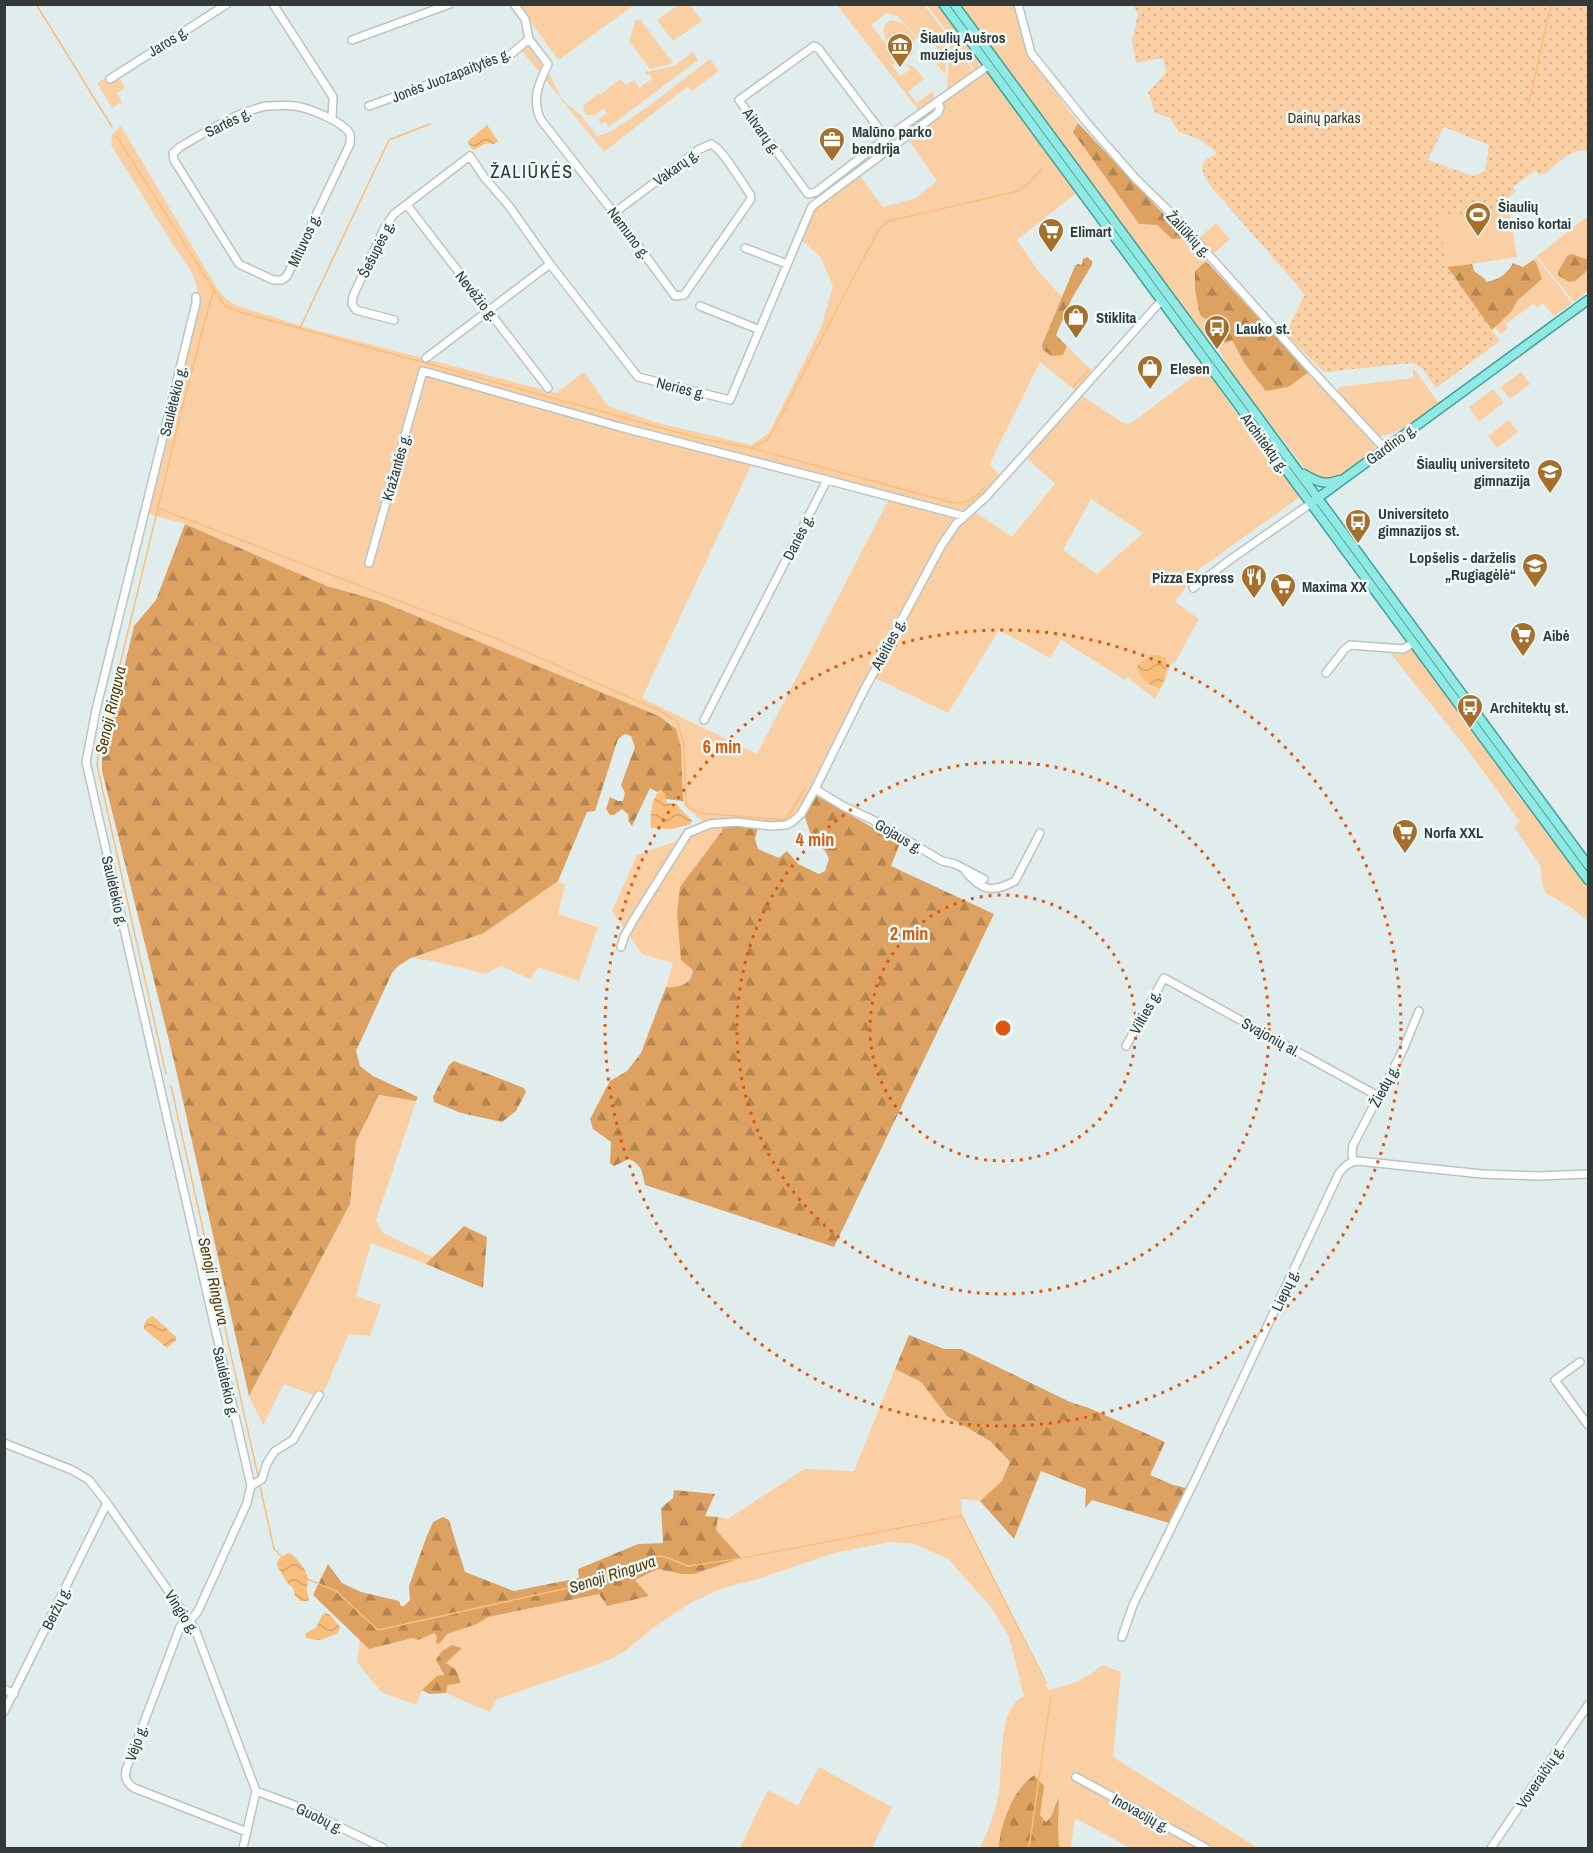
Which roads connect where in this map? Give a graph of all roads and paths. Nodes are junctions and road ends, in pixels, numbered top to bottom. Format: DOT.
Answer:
graph roads {
  1 [pos="227,4"];
  2 [pos="273,4"];
  3 [pos="450,4"];
  4 [pos="514,4"];
  5 [pos="943,4"];
  6 [pos="954,4"];
  7 [pos="1018,4"];
  8 [pos="529,39"];
  9 [pos="352,40"];
  10 [pos="988,66"];
  11 [pos="110,79"];
  12 [pos="937,102"];
  13 [pos="369,106"];
  14 [pos="332,119"];
  15 [pos="1041,131"];
  16 [pos="351,136"];
  17 [pos="886,138"];
  18 [pos="173,153"];
  19 [pos="496,191"];
  20 [pos="751,199"];
  21 [pos="407,205"];
  22 [pos="614,213"];
  23 [pos="745,248"];
  24 [pos="550,264"];
  25 [pos="787,264"];
  26 [pos="196,297"];
  27 [pos="1164,297"];
  28 [pos="1588,300"];
  29 [pos="700,306"];
  30 [pos="488,310"];
  31 [pos="394,320"];
  32 [pos="760,330"];
  33 [pos="426,358"];
  34 [pos="548,388"];
  35 [pos="1385,449"];
  36 [pos="1299,472"];
  37 [pos="1345,478"];
  38 [pos="827,480"];
  39 [pos="1318,498"];
  40 [pos="1310,504"];
  41 [pos="964,516"];
  42 [pos="369,563"];
  43 [pos="1193,588"];
  44 [pos="1426,644"];
  45 [pos="1416,646"];
  46 [pos="1326,673"];
  47 [pos="704,720"];
  48 [pos="815,789"];
  49 [pos="1040,833"];
  50 [pos="1588,865"];
  51 [pos="965,870"];
  52 [pos="984,879"];
  53 [pos="1588,880"];
  54 [pos="621,947"];
  55 [pos="1164,978"];
  56 [pos="1419,1011"];
  57 [pos="1126,1046"];
  58 [pos="1378,1096"];
  59 [pos="1353,1161"];
  60 [pos="1588,1174"];
  61 [pos="1580,1362"];
  62 [pos="319,1395"];
  63 [pos="1588,1425"];
  64 [pos="4,1443"];
  65 [pos="251,1486"];
  66 [pos="107,1503"];
  67 [pos="188,1619"];
  68 [pos="1122,1637"];
  69 [pos="4,1689"];
  70 [pos="14,1694"];
  71 [pos="1588,1705"];
  72 [pos="4,1712"];
  73 [pos="1076,1777"];
  74 [pos="256,1791"];
  75 [pos="247,1832"];
  76 [pos="243,1848"];
  77 [pos="383,1848"];
  78 [pos="1206,1848"];
  79 [pos="1491,1848"];
  1 -- 11 [label="street, Jaros g."];
  2 -- 14 [label="street"];
  3 -- 9 [label="street"];
  4 -- 8 [label="street"];
  5 -- 10 [label="main road, Architektų g."];
  6 -- 15 [label="main road, Architektų g."];
  7 -- 35 [label="street, Žaliūkių g."];
  8 -- 13 [label="street, Jonės Juozapaitytės g."];
  8 -- 22 [label="street, Nemuno g."];
  10 -- 12 [label="street, Aitvarų g."];
  10 -- 15 [label="main road, Architektų g."];
  12 -- 17 [label="street, Aitvarų g."];
  12 -- 25 [label="street, Neries g."];
  14 -- 16 [label="street, Sartės g."];
  14 -- 18 [label="street, Sartės g."];
  15 -- 27 [label="main road, Architektų g."];
  16 -- 18 [label="street, Mituvos g."];
  17 -- 17 [label="street, Aitvarų g."];
  19 -- 21 [label="street, Šešupės g."];
  19 -- 24 [label="street, Neries g."];
  20 -- 22 [label="street, Vakarų g."];
  20 -- 22 [label="street, Nemuno g."];
  21 -- 30 [label="street, Nevėžio g."];
  21 -- 31 [label="street, Šešupės g."];
  23 -- 25 [label="street"];
  24 -- 30 [label="street"];
  24 -- 32 [label="street, Neries g."];
  25 -- 32 [label="street, Neries g."];
  26 -- 65 [label="street, Saulėtekio g."];
  27 -- 36 [label="main road, Architektų g."];
  27 -- 40 [label="main road, Architektų g."];
  27 -- 41 [label="street, Ateities g."];
  28 -- 35 [label="main road, Gardino g."];
  29 -- 32 [label="street"];
  30 -- 33 [label="street"];
  30 -- 34 [label="street, Nevėžio g."];
  35 -- 37 [label="main road, Gardino g."];
  36 -- 37 [label="main road"];
  36 -- 39 [label="main road, Architektų g."];
  37 -- 39 [label="main road, Gardino g."];
  38 -- 41 [label="street"];
  38 -- 42 [label="street, Kražantės g."];
  38 -- 47 [label="street, Danės g."];
  39 -- 40 [label="main road, Gardino g."];
  39 -- 44 [label="main road, Architektų g."];
  40 -- 43 [label="street, Gardino g."];
  40 -- 45 [label="main road, Architektų g."];
  41 -- 48 [label="street, Ateities g."];
  44 -- 45 [label="main road"];
  44 -- 50 [label="main road, Architektų g."];
  45 -- 46 [label="street"];
  45 -- 53 [label="main road, Architektų g."];
  48 -- 51 [label="street, Gojaus g."];
  48 -- 54 [label="street, Ateities g."];
  49 -- 51 [label="street"];
  51 -- 52 [label="street, Gojaus g."];
  55 -- 57 [label="street, Vilties g."];
  55 -- 58 [label="street, Svajonių al."];
  56 -- 58 [label="street, Žiedų g."];
  58 -- 59 [label="street, Žiedų g."];
  59 -- 60 [label="street"];
  59 -- 68 [label="street, Liepų g."];
  61 -- 63 [label="street"];
  62 -- 65 [label="street"];
  64 -- 66 [label="street, Vingio g."];
  65 -- 67 [label="street"];
  66 -- 67 [label="street, Vingio g."];
  66 -- 70 [label="street, Beržų g."];
  67 -- 74 [label="street, Vingio g."];
  67 -- 75 [label="street, Vėjo g."];
  69 -- 70 [label="street"];
  70 -- 72 [label="street, Beržų g."];
  71 -- 79 [label="street, Voveraičių g."];
  73 -- 78 [label="street, Inovacijų g."];
  74 -- 75 [label="street"];
  74 -- 77 [label="street, Guobų g."];
  75 -- 76 [label="street"];
}
